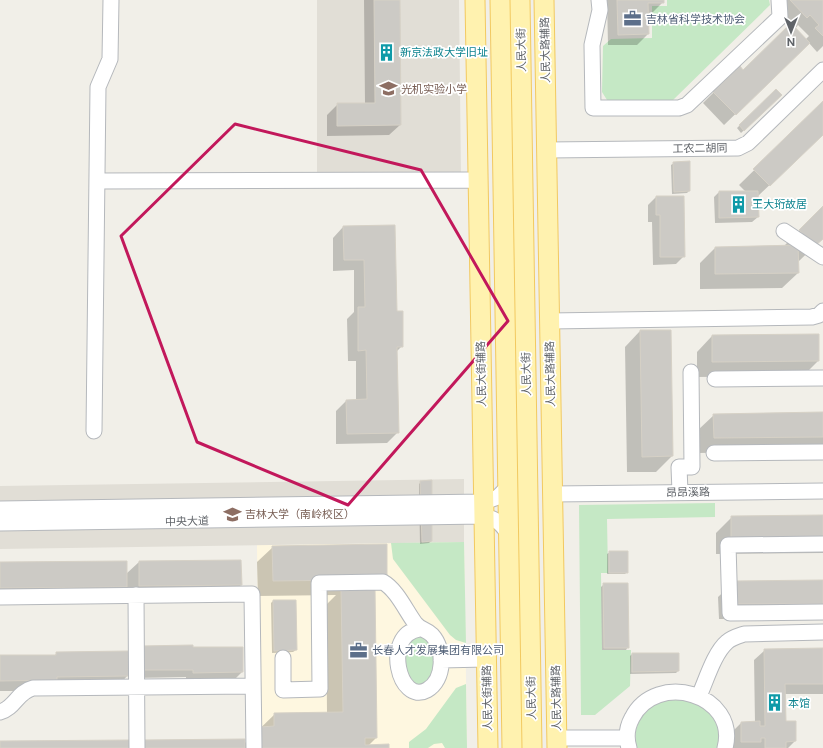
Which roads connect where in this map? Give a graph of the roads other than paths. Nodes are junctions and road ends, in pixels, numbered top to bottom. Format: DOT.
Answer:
graph roads {
  1 [pos="111,0"];
  2 [pos="475,0"];
  3 [pos="500,0"];
  4 [pos="520,0"];
  5 [pos="544,0"];
  6 [pos="599,0"];
  7 [pos="779,0"];
  8 [pos="823,70"];
  9 [pos="547,150"];
  10 [pos="478,181"];
  11 [pos="97,182"];
  12 [pos="784,231"];
  13 [pos="823,257"];
  14 [pos="822,318"];
  15 [pos="550,321"];
  16 [pos="691,372"];
  17 [pos="823,378"];
  18 [pos="715,379"];
  19 [pos="94,431"];
  20 [pos="823,452"];
  21 [pos="714,453"];
  22 [pos="508,487"];
  23 [pos="823,491"];
  24 [pos="680,492"];
  25 [pos="552,494"];
  26 [pos="0,509"];
  27 [pos="484,509"];
  28 [pos="0,523"];
  29 [pos="509,536"];
  30 [pos="823,544"];
  31 [pos="136,595"];
  32 [pos="0,597"];
  33 [pos="823,612"];
  34 [pos="419,629"];
  35 [pos="823,632"];
  36 [pos="283,658"];
  37 [pos="486,659"];
  38 [pos="441,660"];
  39 [pos="253,686"];
  40 [pos="137,687"];
  41 [pos="699,696"];
  42 [pos="0,712"];
  43 [pos="557,743"];
  44 [pos="628,743"];
  45 [pos="137,748"];
  46 [pos="254,748"];
  47 [pos="488,748"];
  48 [pos="512,748"];
  49 [pos="532,748"];
  50 [pos="725,748"];
  1 -- 11 [label="street"];
  2 -- 10 [label="main road, 人民大街辅路"];
  3 -- 22 [label="main road, 人民大街"];
  4 -- 49 [label="main road, 人民大街"];
  5 -- 9 [label="main road, 人民大路辅路"];
  6 -- 7 [label="street"];
  8 -- 9 [label="street, 工农二胡同"];
  9 -- 15 [label="main road, 人民大路辅路"];
  10 -- 11 [label="street"];
  10 -- 27 [label="main road, 人民大街辅路"];
  11 -- 19 [label="street"];
  12 -- 13 [label="street"];
  14 -- 15 [label="street"];
  15 -- 25 [label="main road, 人民大路辅路"];
  16 -- 24 [label="street"];
  17 -- 18 [label="street"];
  20 -- 21 [label="street"];
  22 -- 27 [label="street, 中央大道"];
  22 -- 29 [label="main road, 人民大街"];
  23 -- 24 [label="street, 昂昂溪路"];
  24 -- 25 [label="street, 昂昂溪路"];
  25 -- 43 [label="main road, 人民大路辅路"];
  26 -- 27 [label="street, 中央大道"];
  27 -- 28 [label="street, 中央大道"];
  27 -- 29 [label="street, 中央大道"];
  27 -- 37 [label="main road, 人民大街辅路"];
  29 -- 48 [label="main road, 人民大街"];
  30 -- 33 [label="street"];
  31 -- 32 [label="street"];
  31 -- 39 [label="street"];
  31 -- 40 [label="street"];
  34 -- 36 [label="street"];
  34 -- 38 [label="street"];
  34 -- 38 [label="street"];
  35 -- 41 [label="street"];
  37 -- 38 [label="street"];
  37 -- 47 [label="main road, 人民大街辅路"];
  39 -- 40 [label="street"];
  39 -- 46 [label="street"];
  40 -- 42 [label="street"];
  40 -- 45 [label="street"];
  41 -- 44 [label="street"];
  41 -- 50 [label="street"];
  43 -- 44 [label="street"];
}
